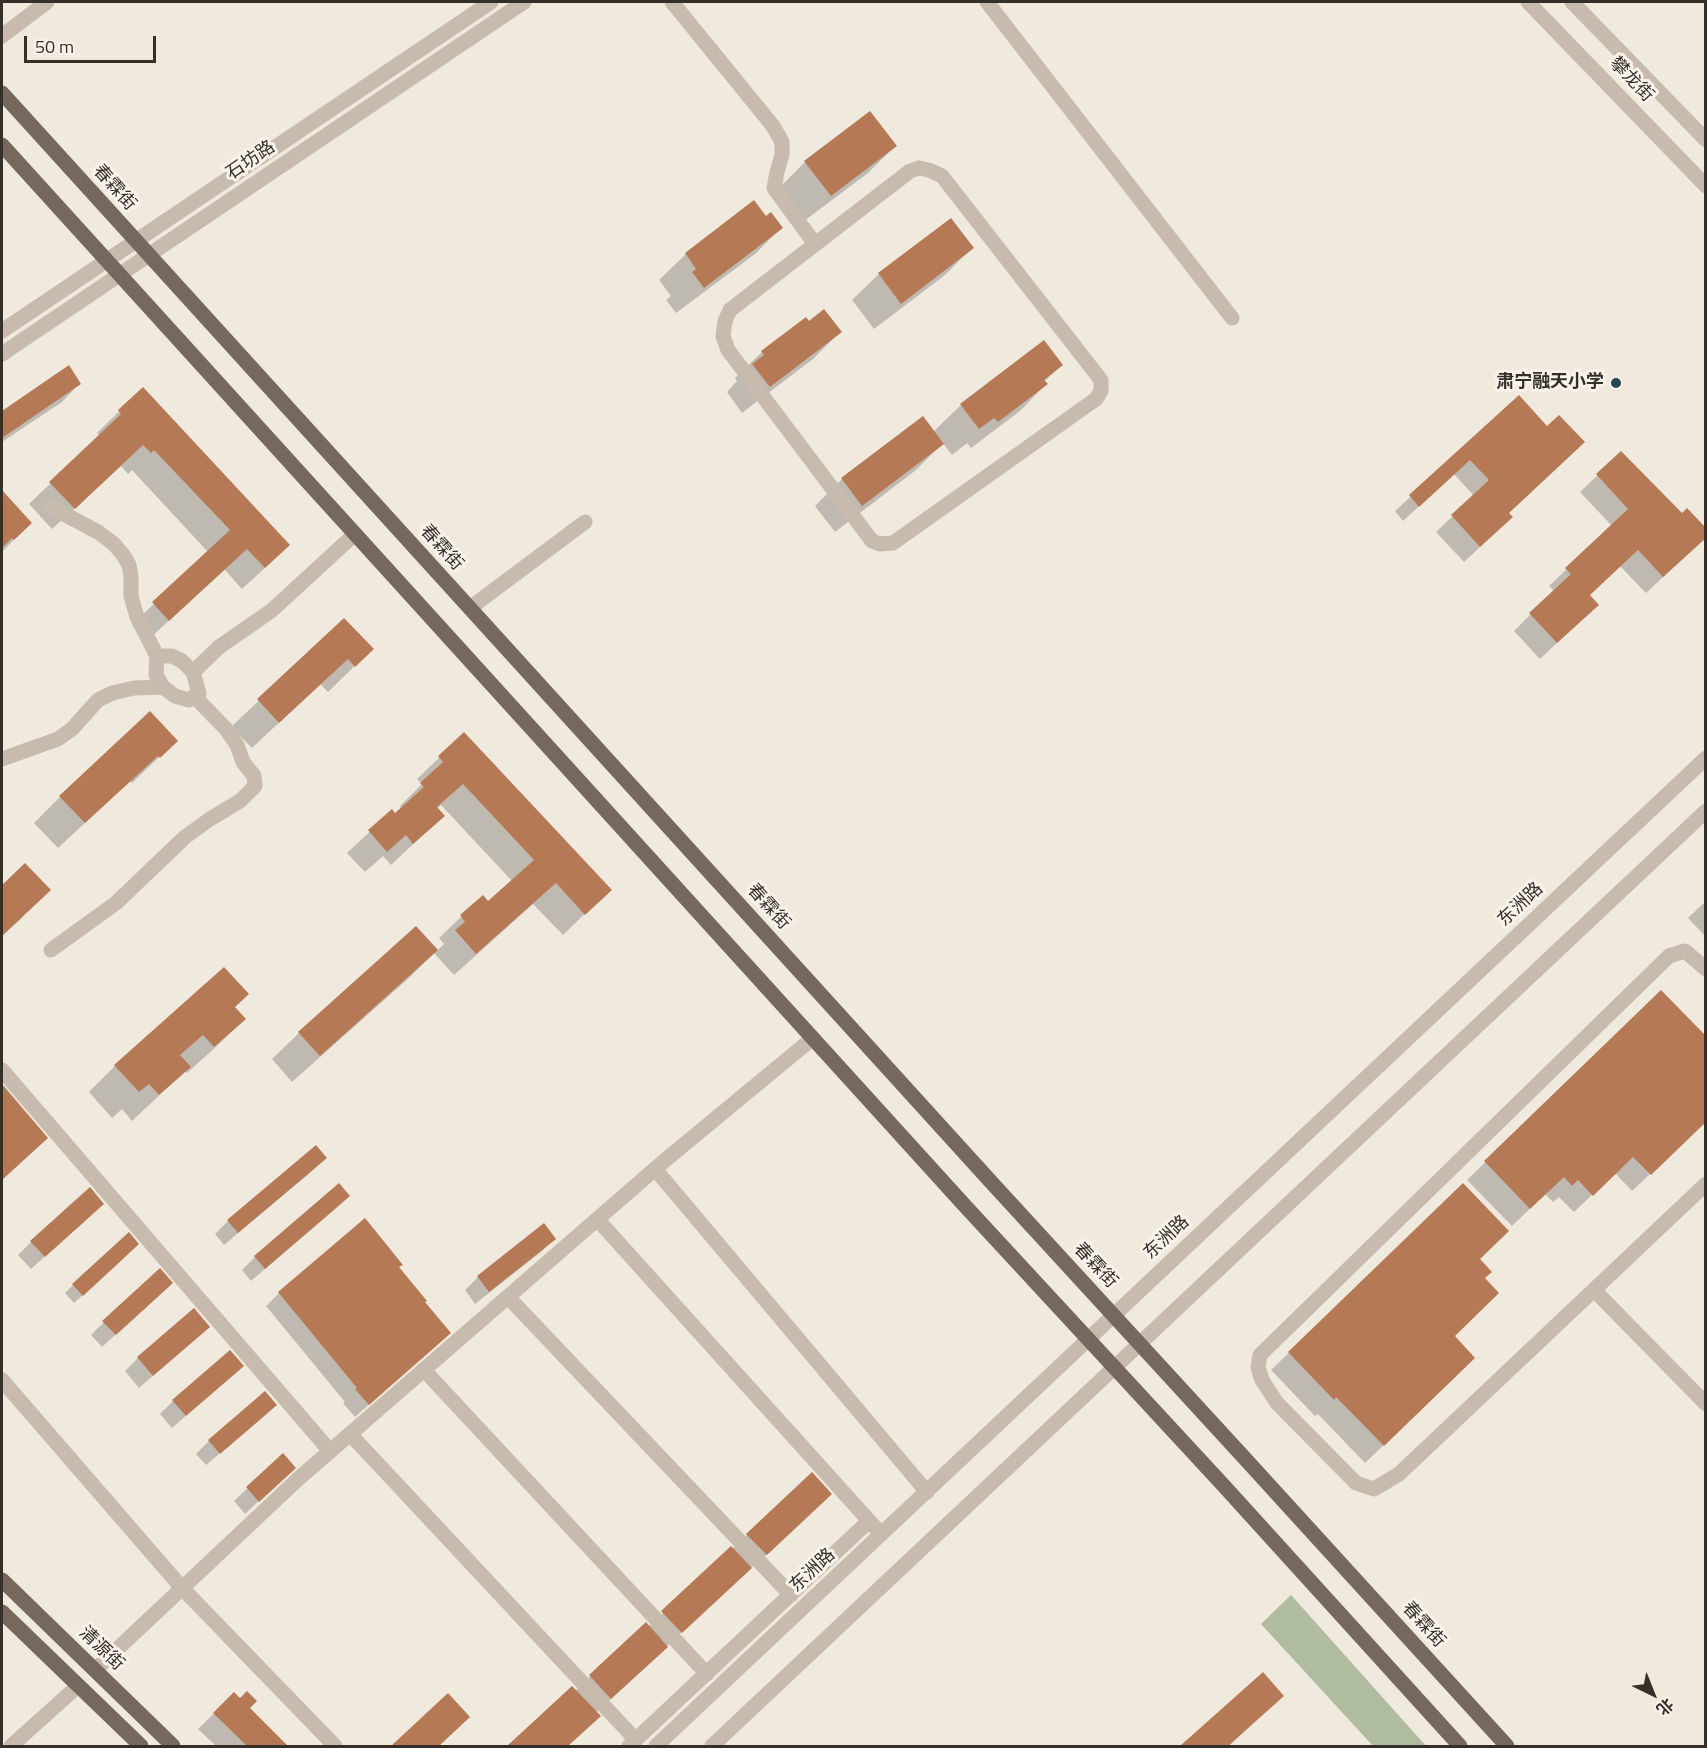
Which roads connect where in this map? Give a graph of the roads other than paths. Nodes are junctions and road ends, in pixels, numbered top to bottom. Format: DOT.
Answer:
graph roads {
  1 [pos="47,2"];
  2 [pos="491,2"];
  3 [pos="524,2"];
  4 [pos="672,2"];
  5 [pos="987,2"];
  6 [pos="1528,2"];
  7 [pos="1572,2"];
  8 [pos="2,36"];
  9 [pos="2,93"];
  10 [pos="1706,140"];
  11 [pos="2,145"];
  12 [pos="1706,186"];
  13 [pos="136,240"];
  14 [pos="815,244"];
  15 [pos="148,254"];
  16 [pos="106,260"];
  17 [pos="119,274"];
  18 [pos="1232,318"];
  19 [pos="2,331"];
  20 [pos="2,354"];
  21 [pos="49,506"];
  22 [pos="585,522"];
  23 [pos="355,534"];
  24 [pos="470,608"];
  25 [pos="157,656"];
  26 [pos="193,672"];
  27 [pos="163,687"];
  28 [pos="194,696"];
  29 [pos="1706,758"];
  30 [pos="2,759"];
  31 [pos="1706,811"];
  32 [pos="51,950"];
  33 [pos="1706,969"];
  34 [pos="813,1038"];
  35 [pos="2,1070"];
  36 [pos="656,1169"];
  37 [pos="1706,1184"];
  38 [pos="597,1219"];
  39 [pos="1594,1290"];
  40 [pos="508,1297"];
  41 [pos="1114,1315"];
  42 [pos="1088,1340"];
  43 [pos="1140,1343"];
  44 [pos="1114,1368"];
  45 [pos="424,1370"];
  46 [pos="2,1380"];
  47 [pos="1706,1404"];
  48 [pos="350,1434"];
  49 [pos="330,1451"];
  50 [pos="927,1491"];
  51 [pos="869,1521"];
  52 [pos="881,1534"];
  53 [pos="2,1580"];
  54 [pos="182,1588"];
  55 [pos="791,1595"];
  56 [pos="2,1612"];
  57 [pos="95,1670"];
  58 [pos="707,1674"];
  59 [pos="78,1686"];
  60 [pos="633,1743"];
  61 [pos="10,1746"];
  62 [pos="141,1746"];
  63 [pos="173,1746"];
  64 [pos="335,1746"];
  65 [pos="656,1746"];
  66 [pos="712,1746"];
  67 [pos="1460,1746"];
  68 [pos="1508,1746"];
  1 -- 8 [label="street"];
  2 -- 13 [label="street, 石坊路"];
  3 -- 15 [label="street, 石坊路"];
  4 -- 14 [label="street"];
  5 -- 18 [label="street"];
  6 -- 12 [label="street, 攀龙街"];
  7 -- 10 [label="street, 攀龙街"];
  9 -- 13 [label="main road, 春霖街"];
  11 -- 16 [label="main road"];
  13 -- 15 [label="main road, 春霖街"];
  13 -- 16 [label="street, 石坊路"];
  14 -- 14 [label="street"];
  15 -- 17 [label="street, 石坊路"];
  15 -- 24 [label="main road, 春霖街"];
  16 -- 17 [label="main road"];
  16 -- 19 [label="street, 石坊路"];
  17 -- 20 [label="street, 石坊路"];
  17 -- 23 [label="main road"];
  21 -- 25 [label="street"];
  22 -- 24 [label="street"];
  23 -- 26 [label="street"];
  23 -- 34 [label="main road"];
  24 -- 41 [label="main road, 春霖街"];
  25 -- 26 [label="street"];
  25 -- 27 [label="street"];
  26 -- 28 [label="street"];
  27 -- 28 [label="street"];
  27 -- 30 [label="street"];
  28 -- 32 [label="street"];
  29 -- 41 [label="street, 东洲路"];
  31 -- 43 [label="street"];
  33 -- 39 [label="street"];
  34 -- 36 [label="street"];
  34 -- 42 [label="main road"];
  35 -- 49 [label="street"];
  36 -- 38 [label="street"];
  36 -- 50 [label="street"];
  37 -- 39 [label="street"];
  38 -- 40 [label="street"];
  38 -- 51 [label="street"];
  39 -- 47 [label="street"];
  40 -- 45 [label="street"];
  40 -- 55 [label="street"];
  41 -- 42 [label="street, 东洲路"];
  41 -- 43 [label="main road, 春霖街"];
  42 -- 44 [label="main road"];
  42 -- 50 [label="street, 东洲路"];
  43 -- 44 [label="street"];
  43 -- 68 [label="main road, 春霖街"];
  44 -- 66 [label="street"];
  44 -- 67 [label="main road"];
  45 -- 48 [label="street"];
  45 -- 58 [label="street"];
  46 -- 54 [label="street"];
  48 -- 49 [label="street"];
  48 -- 60 [label="street"];
  49 -- 54 [label="street"];
  50 -- 52 [label="street, 东洲路"];
  51 -- 52 [label="street"];
  51 -- 55 [label="street"];
  52 -- 65 [label="street, 东洲路"];
  53 -- 57 [label="main road, 清源街"];
  54 -- 57 [label="street"];
  54 -- 64 [label="street"];
  55 -- 58 [label="street"];
  56 -- 59 [label="main road"];
  57 -- 63 [label="main road, 清源街"];
  58 -- 60 [label="street"];
  59 -- 61 [label="street"];
  59 -- 62 [label="main road"];
}
